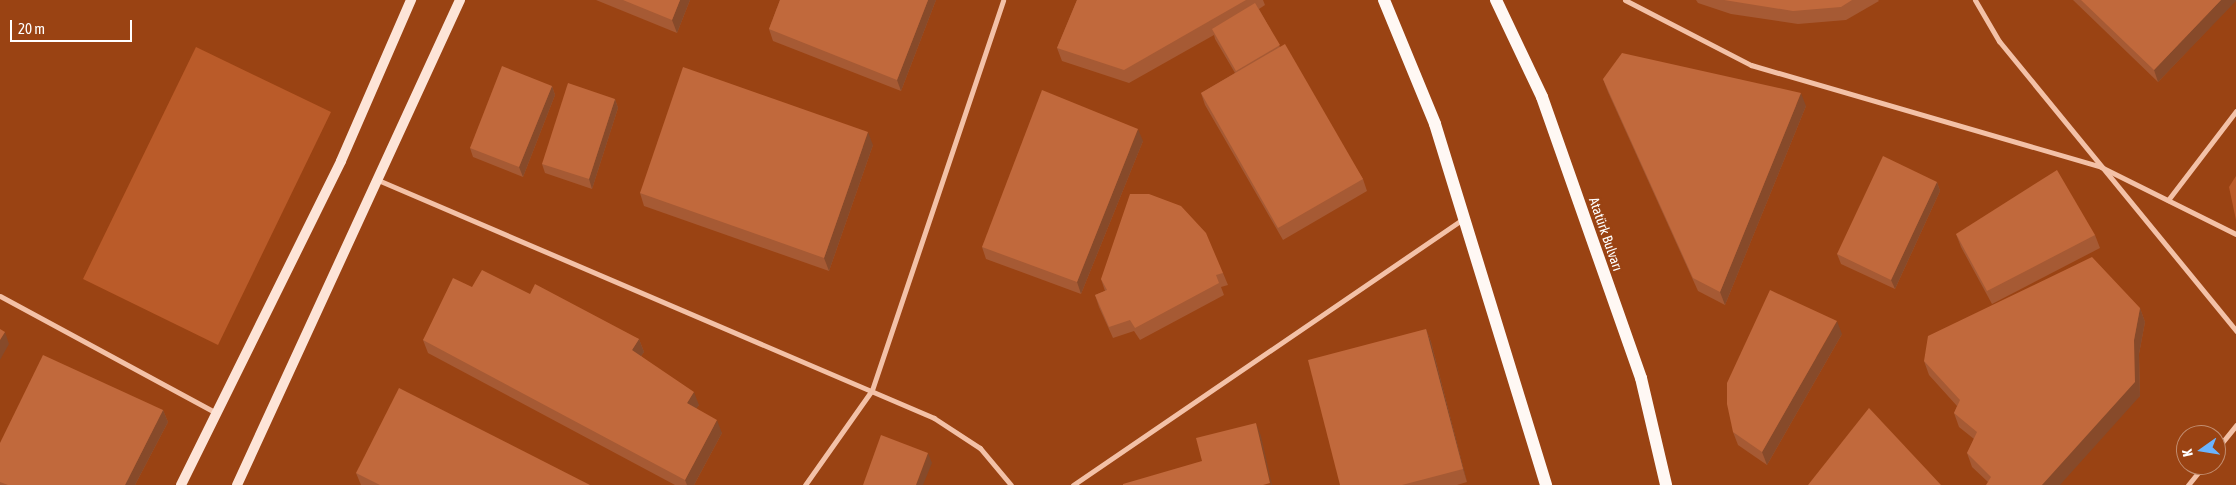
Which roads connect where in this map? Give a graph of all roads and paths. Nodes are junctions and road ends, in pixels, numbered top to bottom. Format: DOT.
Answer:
graph roads {
  1 [pos="411,0"];
  2 [pos="460,0"];
  3 [pos="1003,0"];
  4 [pos="1384,0"];
  5 [pos="1496,0"];
  6 [pos="1625,0"];
  7 [pos="1975,0"];
  8 [pos="2236,111"];
  9 [pos="2101,167"];
  10 [pos="377,180"];
  11 [pos="2168,200"];
  12 [pos="1463,219"];
  13 [pos="2236,234"];
  14 [pos="0,296"];
  15 [pos="2236,331"];
  16 [pos="872,390"];
  17 [pos="216,413"];
  18 [pos="2236,425"];
  19 [pos="2226,438"];
  20 [pos="2196,475"];
  21 [pos="181,485"];
  22 [pos="237,485"];
  23 [pos="805,485"];
  24 [pos="1011,485"];
  25 [pos="1073,485"];
  26 [pos="1546,485"];
  27 [pos="1666,485"];
  28 [pos="2188,485"];
  1 -- 17 [label="main road"];
  2 -- 10 [label="main road"];
  3 -- 16 [label="street"];
  4 -- 12 [label="main road"];
  5 -- 27 [label="main road, Atatürk Bulvarı"];
  6 -- 9 [label="street"];
  7 -- 9 [label="street"];
  8 -- 11 [label="street"];
  9 -- 11 [label="street"];
  9 -- 15 [label="street"];
  10 -- 16 [label="street"];
  10 -- 22 [label="main road"];
  11 -- 13 [label="street"];
  12 -- 25 [label="street"];
  12 -- 26 [label="main road"];
  14 -- 17 [label="street"];
  16 -- 23 [label="street"];
  16 -- 24 [label="street"];
  17 -- 21 [label="main road"];
  18 -- 19 [label="street"];
  20 -- 28 [label="street"];
}
